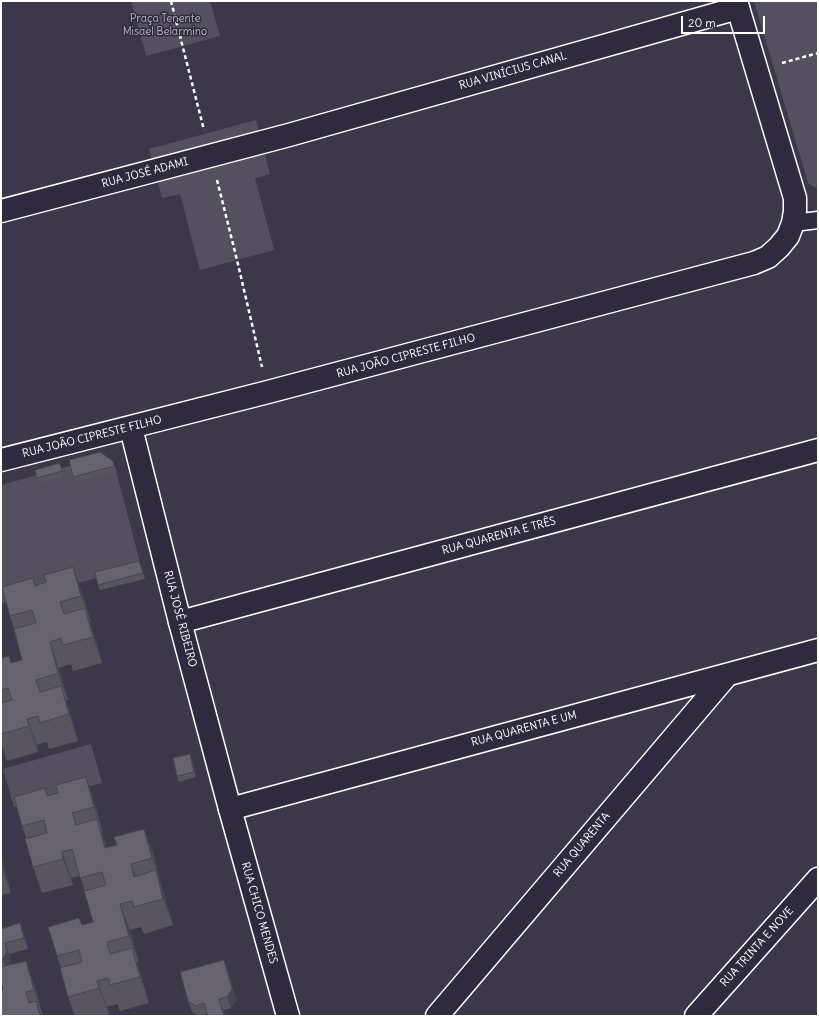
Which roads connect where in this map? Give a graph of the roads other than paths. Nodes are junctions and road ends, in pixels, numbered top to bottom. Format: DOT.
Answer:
graph roads {
  1 [pos="737,5"];
  2 [pos="289,135"];
  3 [pos="1,211"];
  4 [pos="818,220"];
  5 [pos="793,224"];
  6 [pos="131,428"];
  7 [pos="818,450"];
  8 [pos="1,460"];
  9 [pos="180,622"];
  10 [pos="818,650"];
  11 [pos="727,675"];
  12 [pos="230,809"];
  13 [pos="818,879"];
  14 [pos="288,1016"];
  15 [pos="437,1016"];
  16 [pos="696,1016"];
  1 -- 2 [label="street, RUA VINÍCIUS CANAL"];
  1 -- 5 [label="street"];
  2 -- 3 [label="street, RUA JOSÉ ADAMI"];
  4 -- 5 [label="lane"];
  5 -- 6 [label="street, RUA JOÃO CIPRESTE FILHO"];
  6 -- 8 [label="street, RUA JOÃO CIPRESTE FILHO"];
  6 -- 9 [label="street, RUA JOSÉ RIBEIRO"];
  7 -- 9 [label="street, RUA QUARENTA E TRÊS"];
  9 -- 12 [label="street, RUA JOSÉ RIBEIRO"];
  10 -- 11 [label="street, RUA QUARENTA E UM"];
  11 -- 12 [label="street, RUA QUARENTA E UM"];
  11 -- 15 [label="street, RUA QUARENTA"];
  12 -- 14 [label="street, RUA CHICO MENDES"];
  13 -- 16 [label="street, RUA TRINTA E NOVE"];
}
